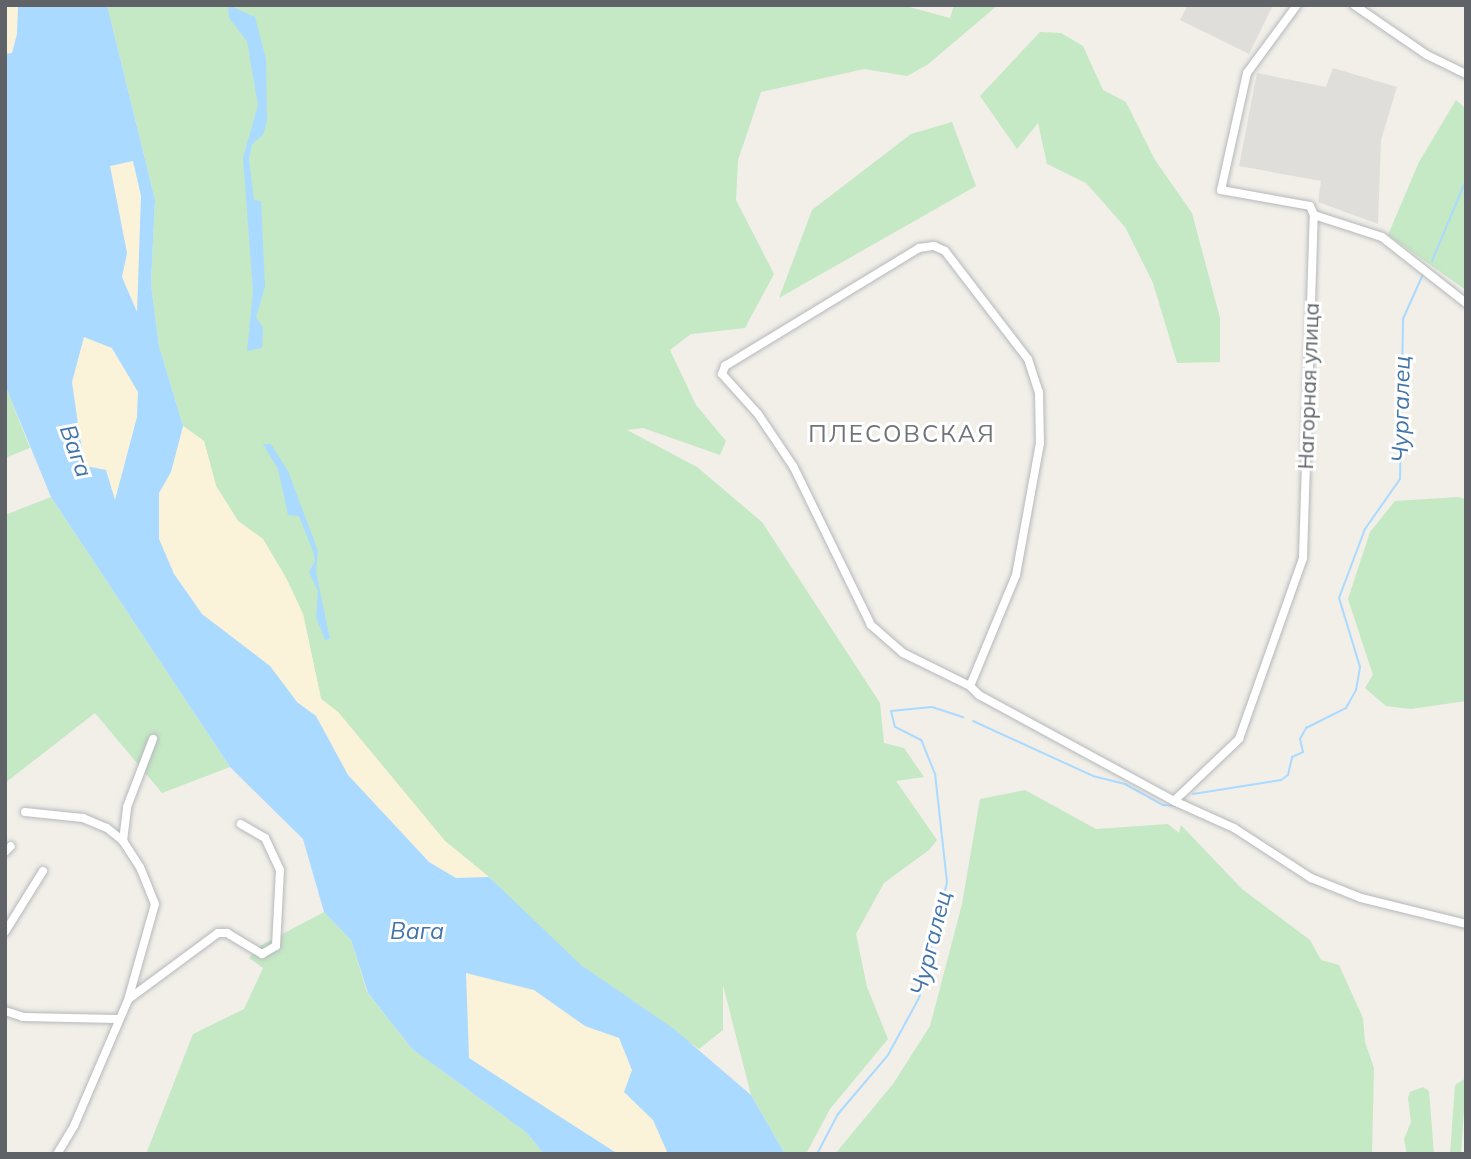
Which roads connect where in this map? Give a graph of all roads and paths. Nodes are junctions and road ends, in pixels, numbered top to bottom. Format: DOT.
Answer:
graph roads {
  1 [pos="1297,5"];
  2 [pos="1354,5"];
  3 [pos="1466,74"];
  4 [pos="1314,215"];
  5 [pos="1466,303"];
  6 [pos="970,686"];
  7 [pos="153,738"];
  8 [pos="1174,801"];
  9 [pos="25,812"];
  10 [pos="241,824"];
  11 [pos="123,841"];
  12 [pos="43,871"];
  13 [pos="1466,924"];
  14 [pos="5,932"];
  15 [pos="128,1000"];
  16 [pos="5,1011"];
  17 [pos="117,1019"];
  18 [pos="57,1154"];
  1 -- 4 [label="street"];
  2 -- 3 [label="street"];
  4 -- 5 [label="street"];
  4 -- 8 [label="street, Нагорная улица"];
  6 -- 6 [label="street"];
  6 -- 8 [label="street"];
  7 -- 11 [label="street"];
  8 -- 13 [label="street"];
  9 -- 11 [label="street"];
  10 -- 15 [label="street"];
  11 -- 15 [label="street"];
  12 -- 14 [label="street"];
  15 -- 17 [label="street"];
  16 -- 17 [label="street"];
  17 -- 18 [label="street"];
}
